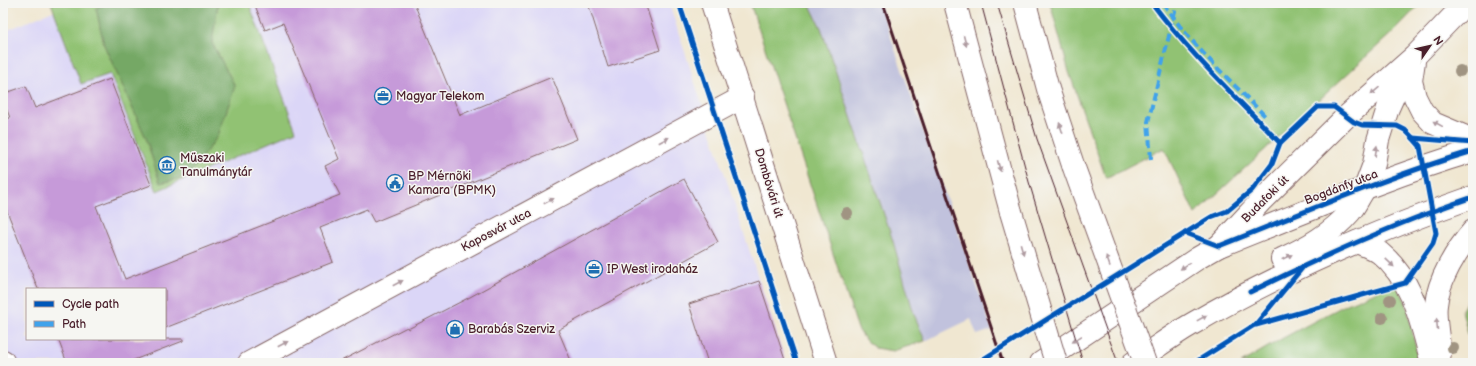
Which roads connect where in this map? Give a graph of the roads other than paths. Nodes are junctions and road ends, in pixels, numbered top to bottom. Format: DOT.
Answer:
graph roads {
  1 [pos="712,3"];
  2 [pos="955,3"];
  3 [pos="1025,3"];
  4 [pos="1466,3"];
  5 [pos="1415,56"];
  6 [pos="743,97"];
  7 [pos="1473,140"];
  8 [pos="1473,151"];
  9 [pos="1365,188"];
  10 [pos="1473,197"];
  11 [pos="1473,231"];
  12 [pos="1357,242"];
  13 [pos="1219,246"];
  14 [pos="1250,292"];
  15 [pos="249,363"];
  16 [pos="826,363"];
  17 [pos="1040,363"];
  18 [pos="1056,363"];
  19 [pos="1133,363"];
  20 [pos="1145,363"];
  21 [pos="1432,363"];
  22 [pos="1441,363"];
  1 -- 6 [label="street, Dombóvári út"];
  2 -- 18 [label="street, one-way, bridge"];
  20 -- 3 [label="street, one-way, bridge"];
  4 -- 5 [label="street, Budafoki út"];
  7 -- 5 [label="street, one-way"];
  9 -- 5 [label="street, Budafoki út, one-way"];
  5 -- 13 [label="street, Budafoki út, one-way"];
  15 -- 6 [label="street, Kaposvár utca, one-way"];
  6 -- 16 [label="street, Dombóvári út"];
  8 -- 9 [label="street, Bogdánfy utca"];
  9 -- 13 [label="street, Bogdánfy utca"];
  14 -- 9 [label="street, Budafoki út, one-way"];
  10 -- 12 [label="street"];
  22 -- 11 [label="street, one-way"];
  12 -- 14 [label="street"];
  12 -- 21 [label="street, one-way"];
  13 -- 17 [label="street, Budafoki út, one-way"];
  19 -- 14 [label="street, one-way"];
}
